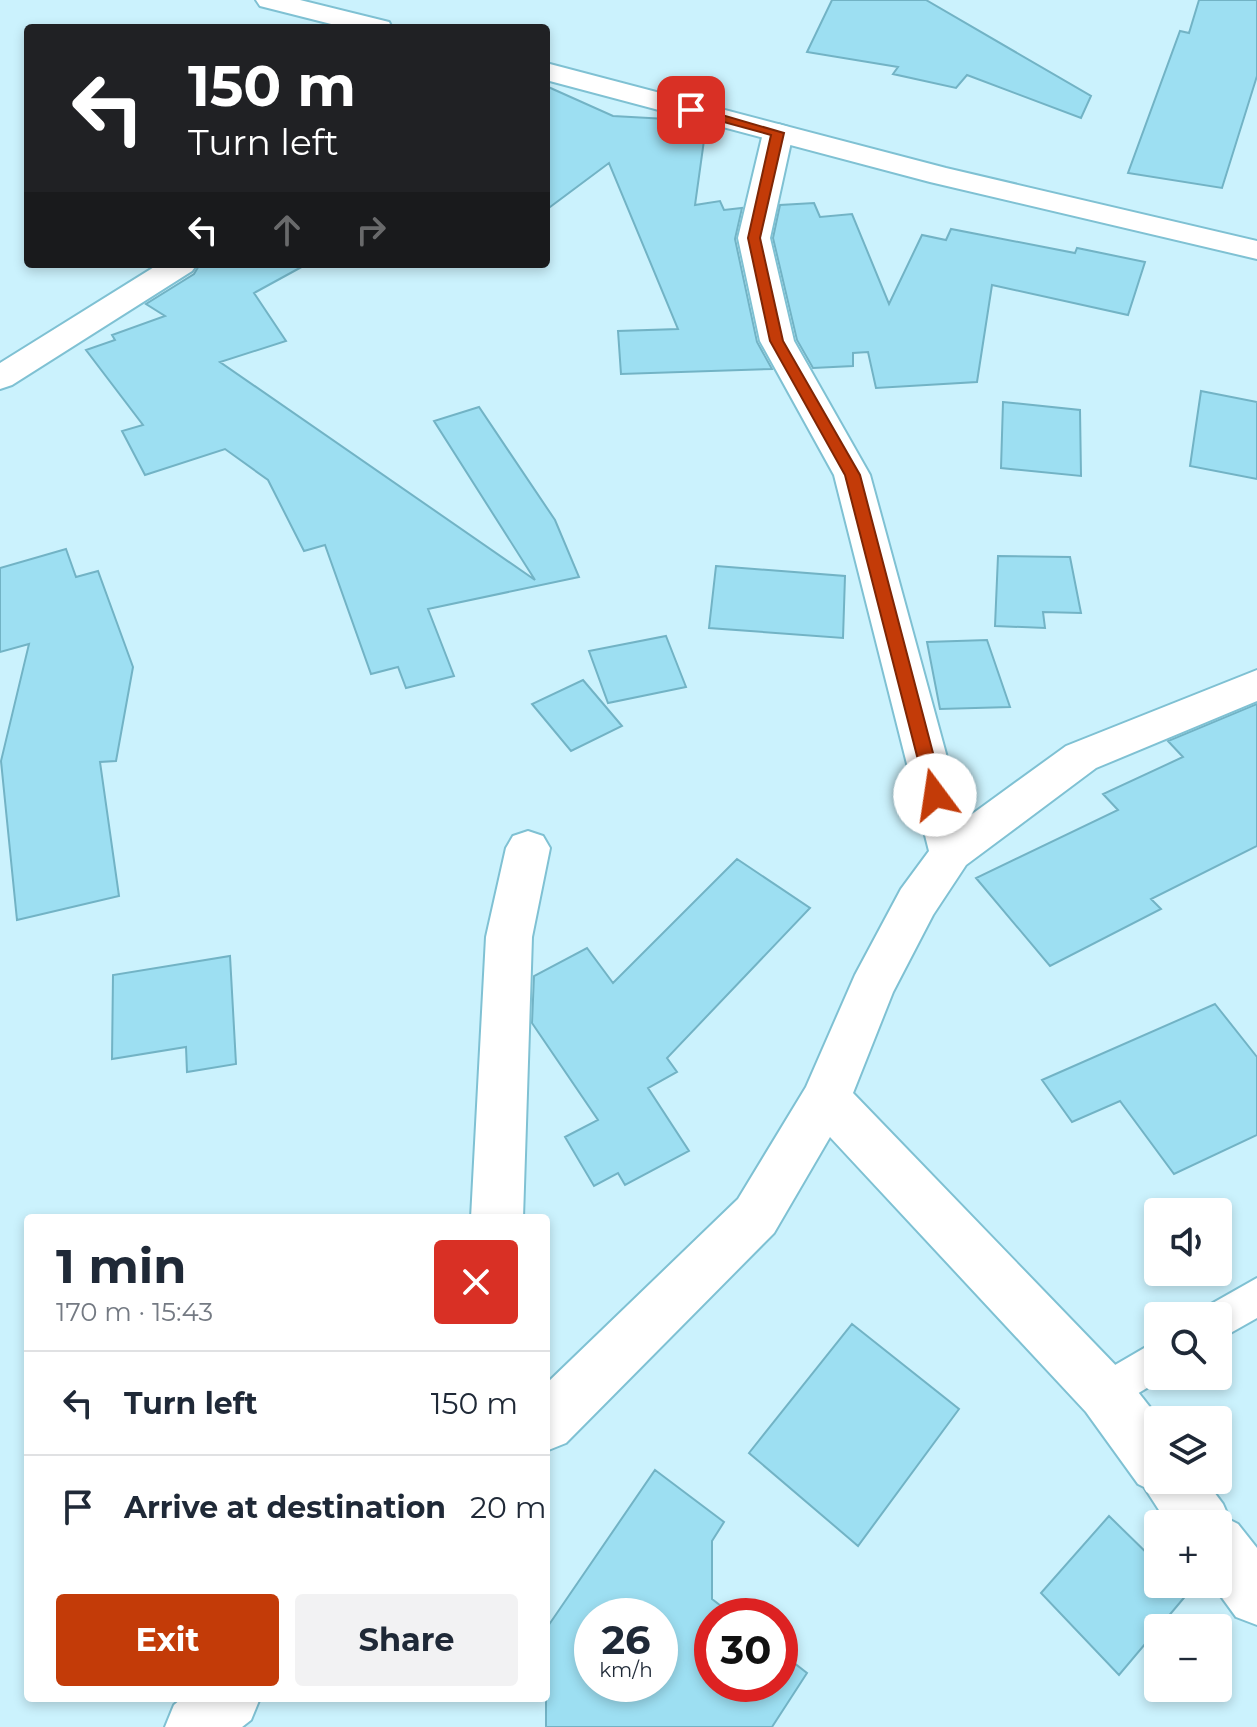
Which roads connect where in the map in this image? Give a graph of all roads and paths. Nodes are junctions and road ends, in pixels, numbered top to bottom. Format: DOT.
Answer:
graph roads {
  1 [pos="269,0"];
  2 [pos="363,24"];
  3 [pos="550,72"];
  4 [pos="778,133"];
  5 [pos="1257,250"];
  6 [pos="175,268"];
  7 [pos="0,378"];
  8 [pos="1257,685"];
  9 [pos="528,848"];
  10 [pos="951,853"];
  11 [pos="826,1099"];
  12 [pos="497,1214"];
  13 [pos="1257,1296"];
  14 [pos="1232,1312"];
  15 [pos="1144,1368"];
  16 [pos="1105,1393"];
  17 [pos="550,1419"];
  18 [pos="1144,1445"];
  19 [pos="1232,1563"];
  20 [pos="1257,1596"];
  21 [pos="224,1702"];
  22 [pos="196,1727"];
  1 -- 2 [label="street"];
  3 -- 4 [label="street"];
  4 -- 5 [label="street"];
  4 -- 10 [label="street"];
  6 -- 7 [label="street"];
  8 -- 10 [label="street"];
  9 -- 12 [label="street"];
  10 -- 11 [label="street"];
  11 -- 16 [label="street"];
  11 -- 17 [label="street"];
  13 -- 14 [label="lane"];
  15 -- 16 [label="lane"];
  16 -- 18 [label="street"];
  19 -- 20 [label="street"];
  21 -- 22 [label="street"];
}
